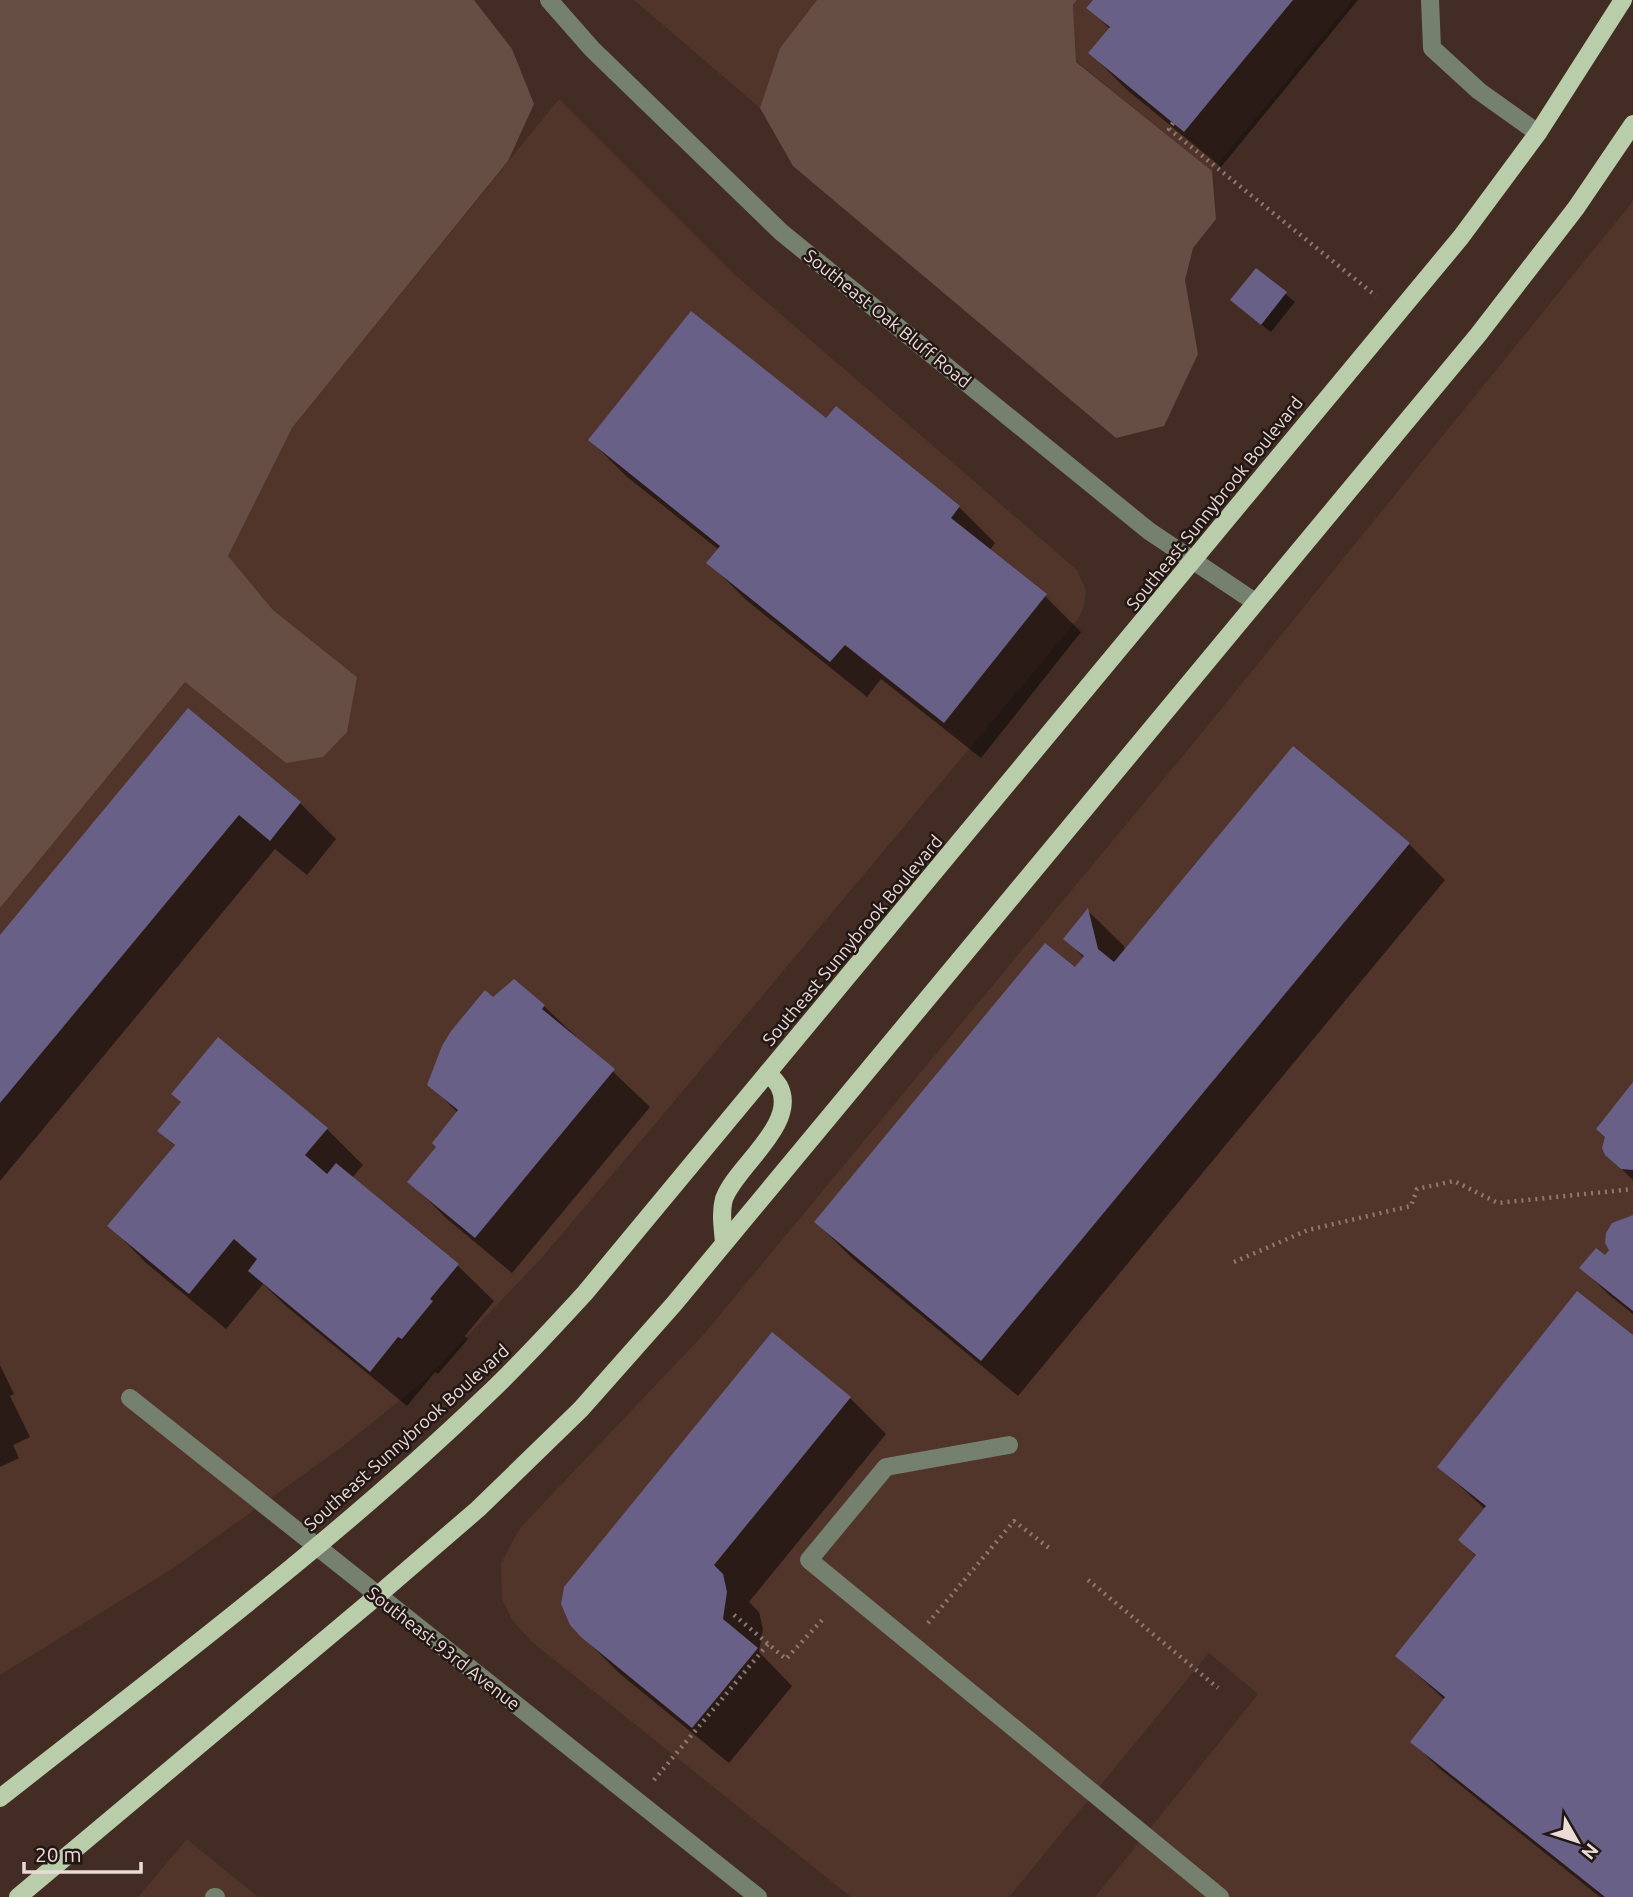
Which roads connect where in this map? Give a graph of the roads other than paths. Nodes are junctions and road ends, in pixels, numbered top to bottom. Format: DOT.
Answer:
graph roads {
  1 [pos="549,0"];
  2 [pos="1430,0"];
  3 [pos="1623,0"];
  4 [pos="1633,124"];
  5 [pos="1538,133"];
  6 [pos="1193,561"];
  7 [pos="1255,602"];
  8 [pos="768,1073"];
  9 [pos="724,1243"];
  10 [pos="130,1398"];
  11 [pos="1009,1446"];
  12 [pos="317,1548"];
  13 [pos="377,1596"];
  14 [pos="0,1798"];
  15 [pos="18,1897"];
  16 [pos="758,1897"];
  17 [pos="1220,1897"];
  1 -- 6 [label="street, Southeast Oak Bluff Road"];
  2 -- 5 [label="street"];
  3 -- 5 [label="main road, Southeast Sunnybrook Boulevard"];
  4 -- 7 [label="main road"];
  5 -- 6 [label="main road, Southeast Sunnybrook Boulevard"];
  6 -- 7 [label="street, Southeast Oak Bluff Road"];
  6 -- 8 [label="main road, Southeast Sunnybrook Boulevard"];
  7 -- 9 [label="main road"];
  8 -- 9 [label="main road"];
  8 -- 12 [label="main road, Southeast Sunnybrook Boulevard"];
  9 -- 13 [label="main road"];
  10 -- 12 [label="street, Southeast 93rd Avenue"];
  11 -- 17 [label="street"];
  12 -- 13 [label="street, Southeast 93rd Avenue"];
  12 -- 14 [label="main road, Southeast Sunnybrook Boulevard"];
  13 -- 15 [label="main road"];
  13 -- 16 [label="street, Southeast 93rd Avenue"];
}
